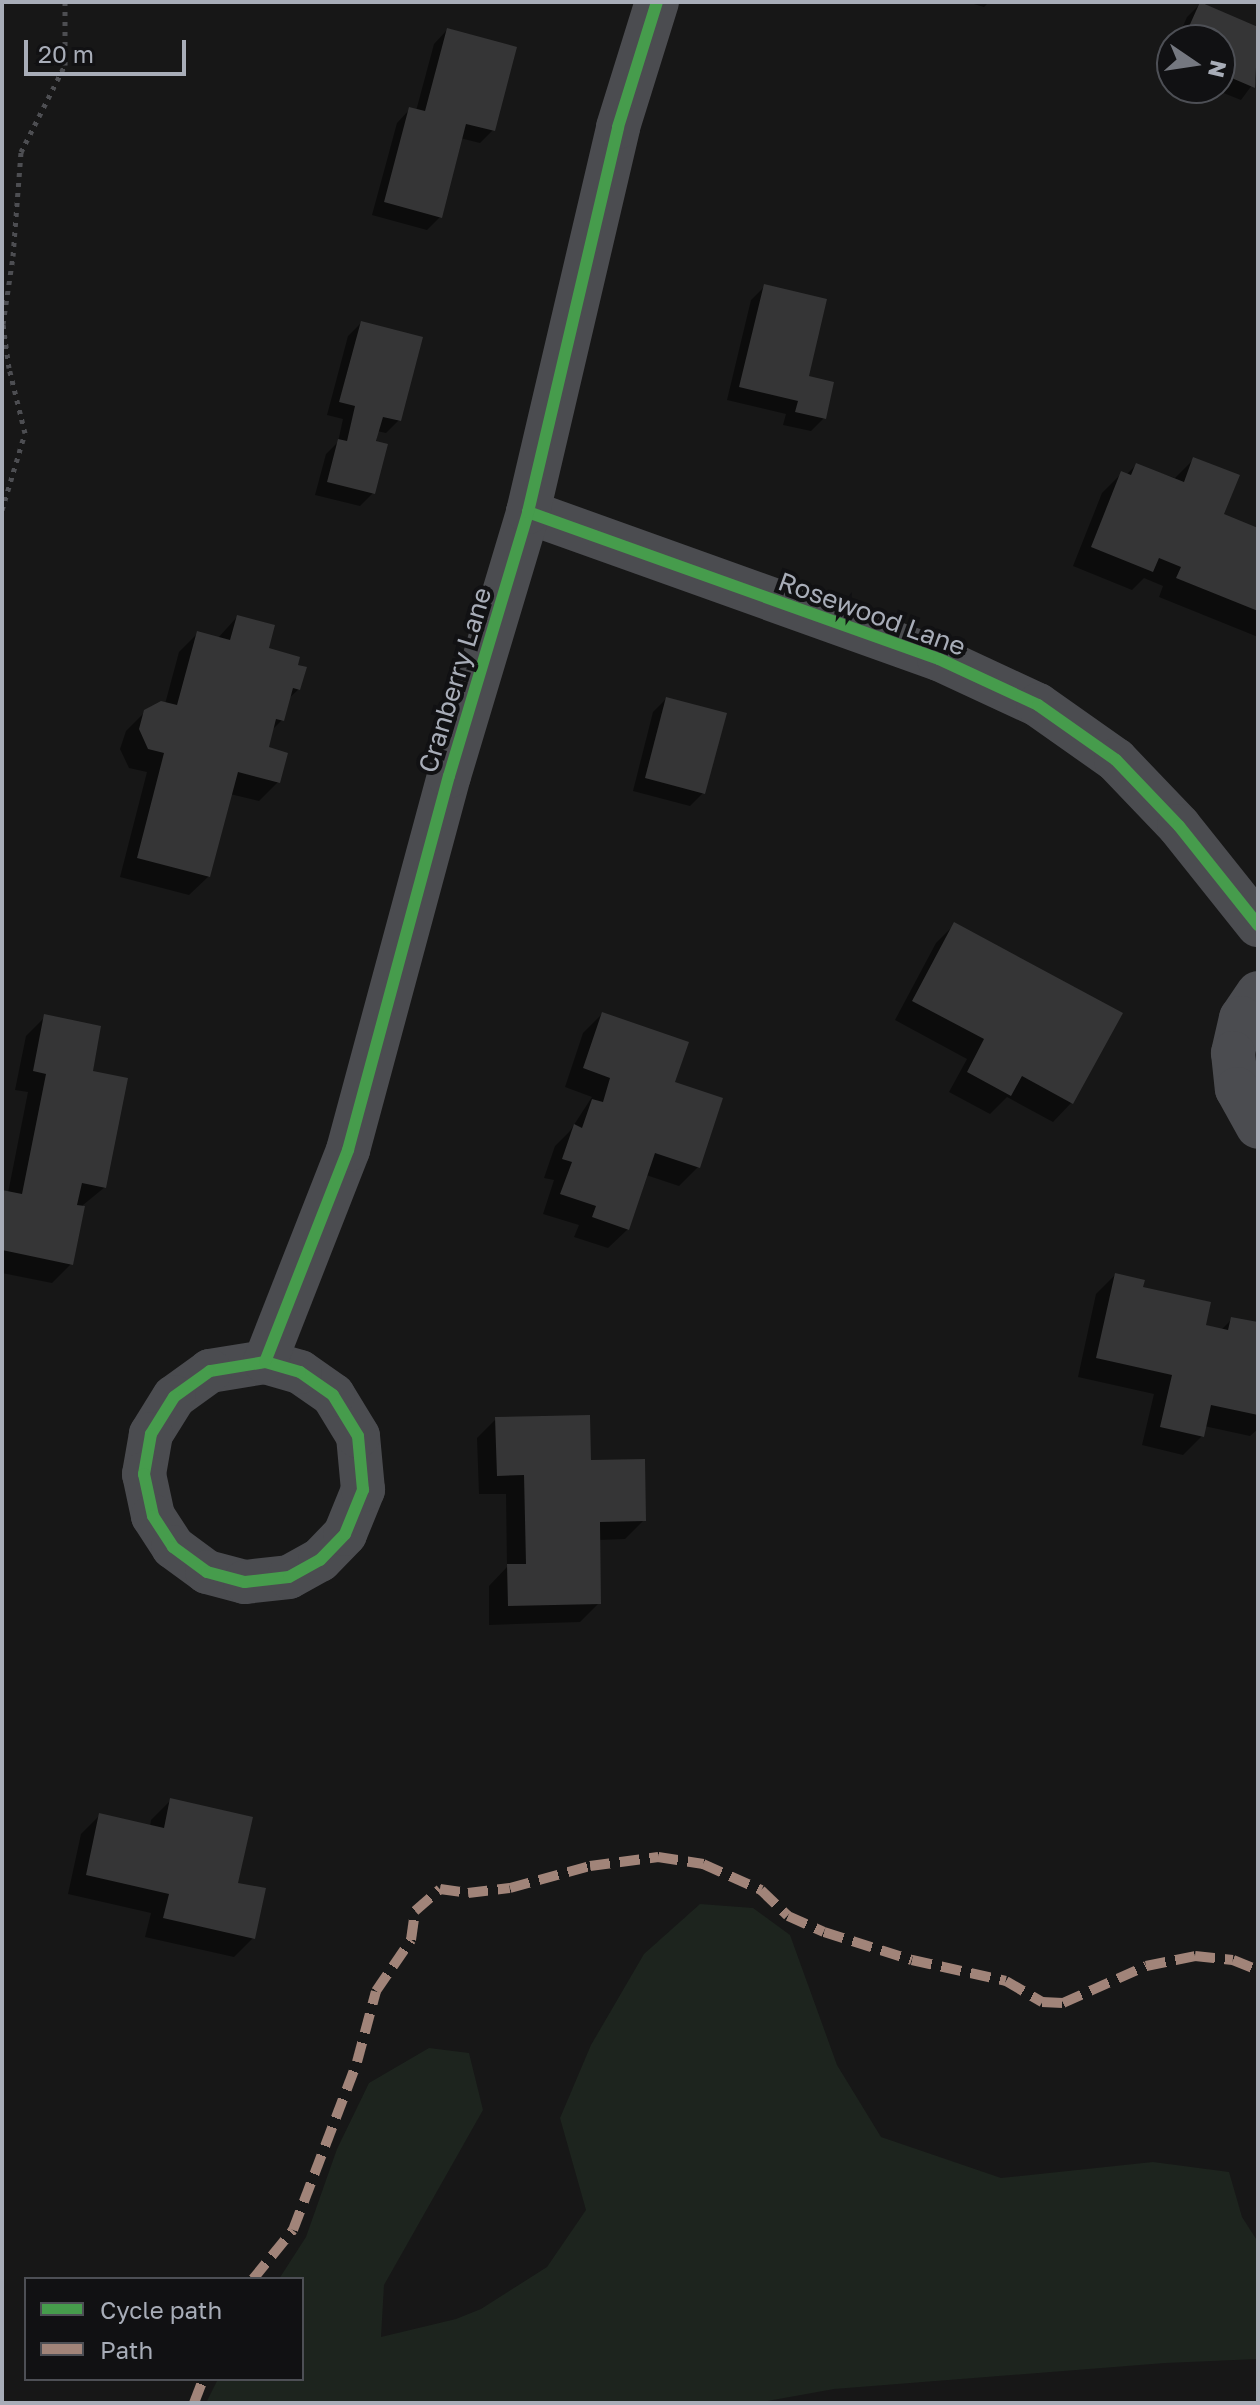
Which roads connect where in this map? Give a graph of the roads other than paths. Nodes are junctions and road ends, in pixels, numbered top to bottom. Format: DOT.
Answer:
graph roads {
  1 [pos="657,2"];
  2 [pos="528,512"];
  3 [pos="1258,925"];
  4 [pos="1258,993"];
  5 [pos="1258,1127"];
  6 [pos="265,1362"];
  1 -- 2 [label="street, Cranberry Lane"];
  2 -- 3 [label="street, Rosewood Lane"];
  2 -- 6 [label="street, Cranberry Lane"];
  4 -- 5 [label="street"];
  6 -- 6 [label="street"];
}
